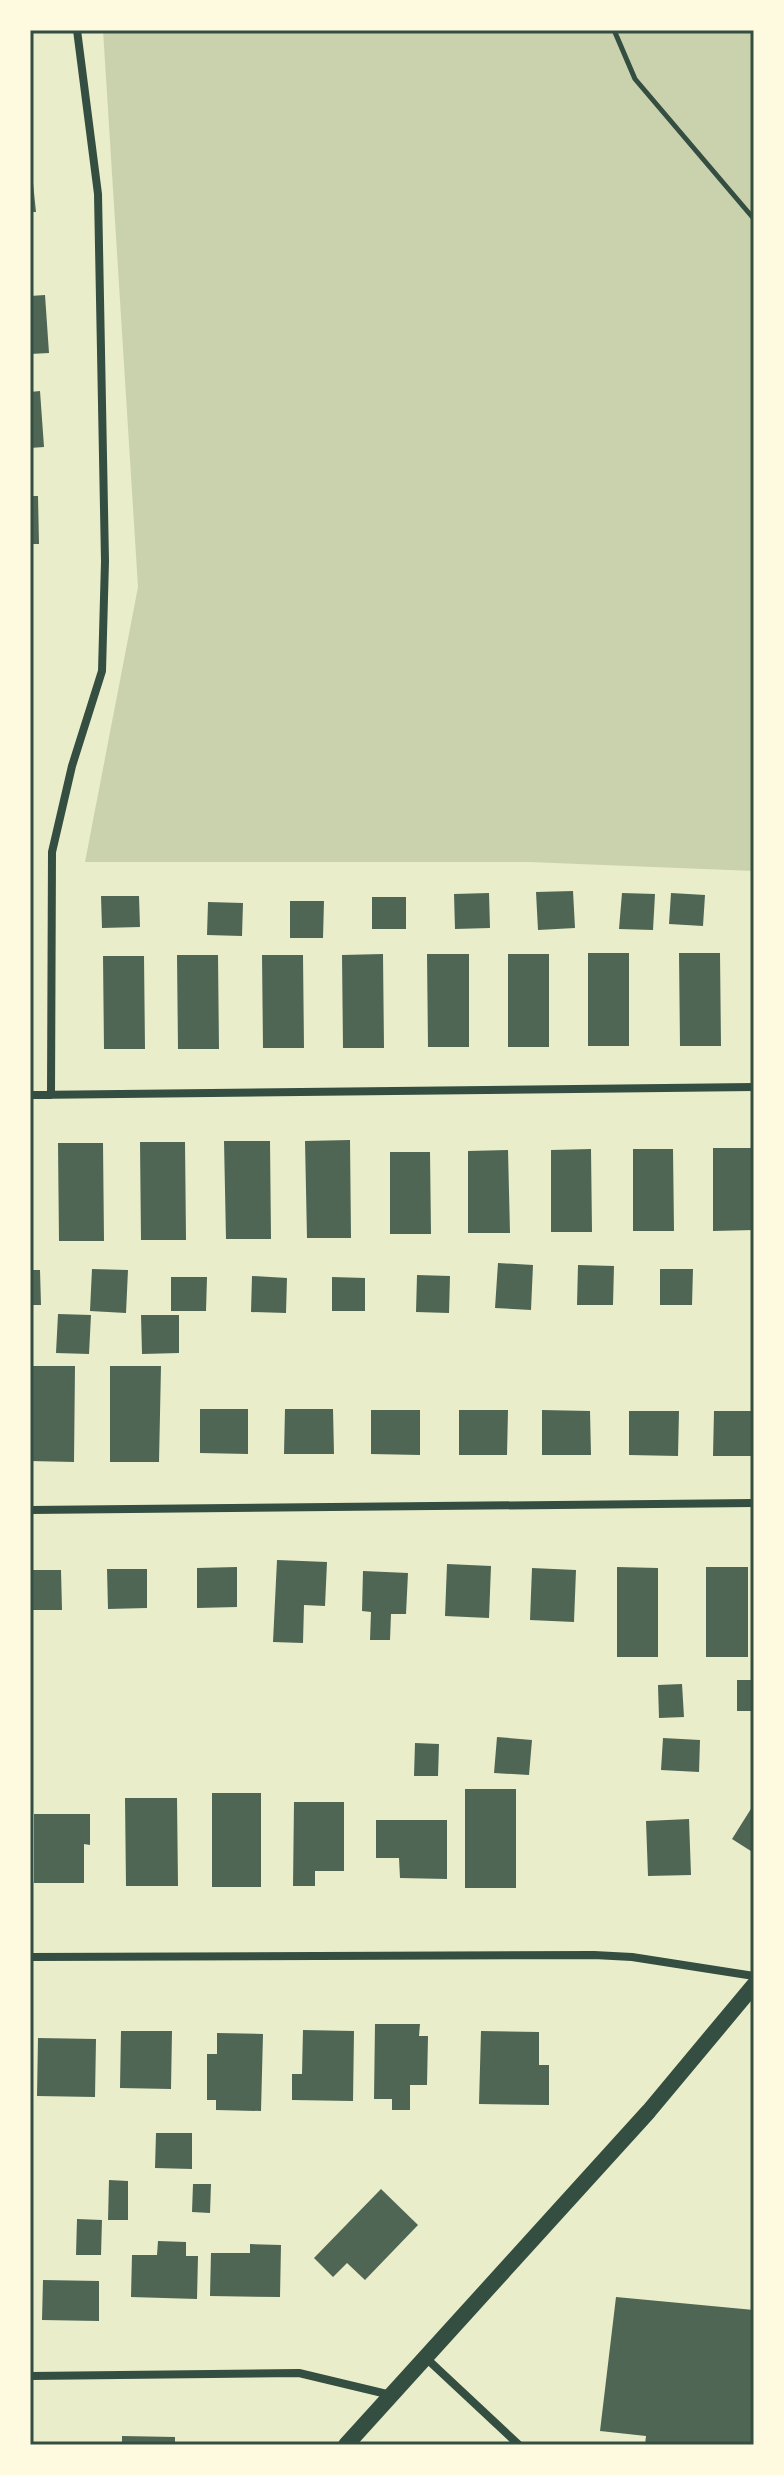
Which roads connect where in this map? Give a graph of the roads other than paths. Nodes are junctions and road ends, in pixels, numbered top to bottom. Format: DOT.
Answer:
graph roads {
  1 [pos="77,30"];
  2 [pos="754,1087"];
  3 [pos="30,1095"];
  4 [pos="51,1095"];
  5 [pos="754,1503"];
  6 [pos="30,1510"];
  7 [pos="30,1957"];
  8 [pos="754,1976"];
  9 [pos="754,1985"];
  10 [pos="426,2358"];
  11 [pos="30,2376"];
  12 [pos="391,2395"];
  13 [pos="346,2445"];
  14 [pos="519,2445"];
  1 -- 4 [label="street"];
  2 -- 4 [label="street"];
  3 -- 4 [label="street"];
  5 -- 6 [label="street"];
  7 -- 8 [label="street"];
  9 -- 10 [label="main road"];
  10 -- 12 [label="main road"];
  10 -- 14 [label="street"];
  11 -- 12 [label="street"];
  12 -- 13 [label="main road"];
}
